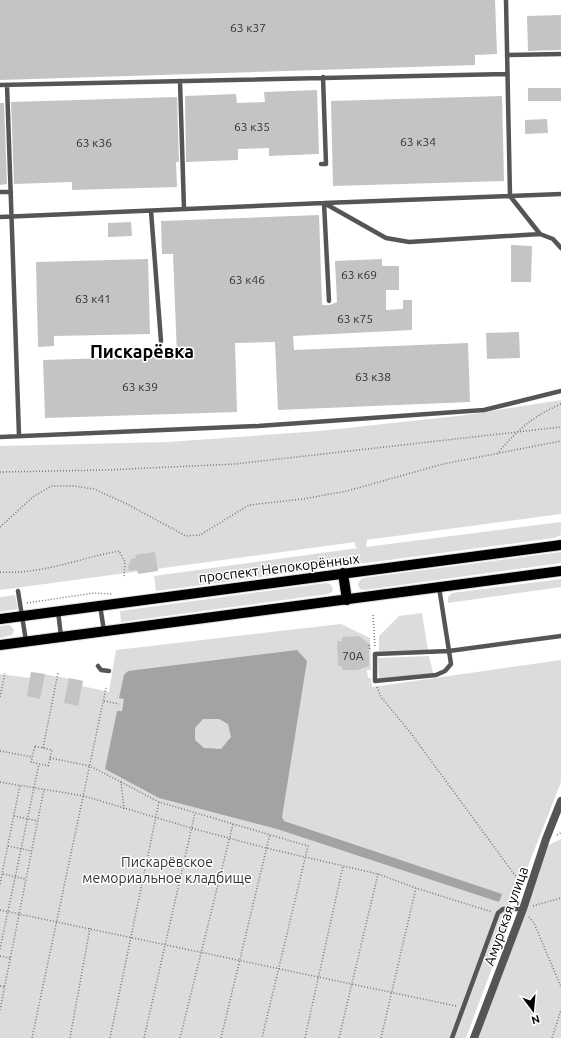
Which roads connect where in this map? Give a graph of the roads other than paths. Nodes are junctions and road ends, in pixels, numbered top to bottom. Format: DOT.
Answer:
graph roads {
  1 [pos="506,0"];
  2 [pos="561,54"];
  3 [pos="507,55"];
  4 [pos="507,74"];
  5 [pos="323,77"];
  6 [pos="180,81"];
  7 [pos="7,85"];
  8 [pos="0,86"];
  9 [pos="321,164"];
  10 [pos="0,192"];
  11 [pos="11,192"];
  12 [pos="561,194"];
  13 [pos="510,196"];
  14 [pos="324,203"];
  15 [pos="184,209"];
  16 [pos="151,211"];
  17 [pos="0,217"];
  18 [pos="12,217"];
  19 [pos="540,234"];
  20 [pos="561,248"];
  21 [pos="329,301"];
  22 [pos="161,341"];
  23 [pos="561,391"];
  24 [pos="19,436"];
  25 [pos="0,437"];
  26 [pos="561,545"];
  27 [pos="561,571"];
  28 [pos="343,573"];
  29 [pos="439,587"];
  30 [pos="18,592"];
  31 [pos="347,600"];
  32 [pos="100,605"];
  33 [pos="58,611"];
  34 [pos="22,616"];
  35 [pos="0,619"];
  36 [pos="104,631"];
  37 [pos="61,636"];
  38 [pos="561,636"];
  39 [pos="26,641"];
  40 [pos="0,645"];
  41 [pos="448,651"];
  42 [pos="98,666"];
  43 [pos="109,671"];
  44 [pos="561,802"];
  45 [pos="523,909"];
  46 [pos="452,1038"];
  47 [pos="474,1038"];
  1 -- 3 [label="lane"];
  2 -- 3 [label="lane"];
  3 -- 4 [label="lane"];
  4 -- 5 [label="lane"];
  4 -- 13 [label="lane"];
  5 -- 6 [label="lane"];
  5 -- 9 [label="lane"];
  6 -- 7 [label="lane"];
  6 -- 15 [label="lane"];
  7 -- 8 [label="lane"];
  7 -- 11 [label="lane"];
  10 -- 11 [label="lane"];
  11 -- 18 [label="lane"];
  12 -- 13 [label="lane"];
  13 -- 14 [label="lane"];
  13 -- 19 [label="lane"];
  14 -- 15 [label="lane"];
  14 -- 19 [label="lane"];
  14 -- 21 [label="lane"];
  15 -- 16 [label="lane"];
  16 -- 18 [label="lane"];
  16 -- 22 [label="lane"];
  17 -- 18 [label="lane"];
  18 -- 24 [label="lane"];
  19 -- 20 [label="lane"];
  23 -- 24 [label="lane"];
  24 -- 25 [label="lane"];
  26 -- 28 [label="main road, проспект Непокорённых"];
  27 -- 29 [label="main road"];
  28 -- 31 [label="main road"];
  28 -- 32 [label="main road, проспект Непокорённых"];
  29 -- 31 [label="main road"];
  29 -- 41 [label="lane"];
  30 -- 34 [label="lane"];
  31 -- 36 [label="main road"];
  32 -- 33 [label="main road, проспект Непокорённых"];
  32 -- 36 [label="lane"];
  33 -- 34 [label="main road, проспект Непокорённых"];
  33 -- 37 [label="lane"];
  34 -- 35 [label="main road, проспект Непокорённых"];
  34 -- 39 [label="lane"];
  36 -- 37 [label="main road"];
  37 -- 39 [label="main road"];
  38 -- 41 [label="lane"];
  39 -- 40 [label="main road"];
  41 -- 41 [label="lane"];
  42 -- 43 [label="lane"];
  44 -- 45 [label="street, Амурская улица"];
  45 -- 46 [label="lane"];
  45 -- 47 [label="street, Амурская улица"];
}
